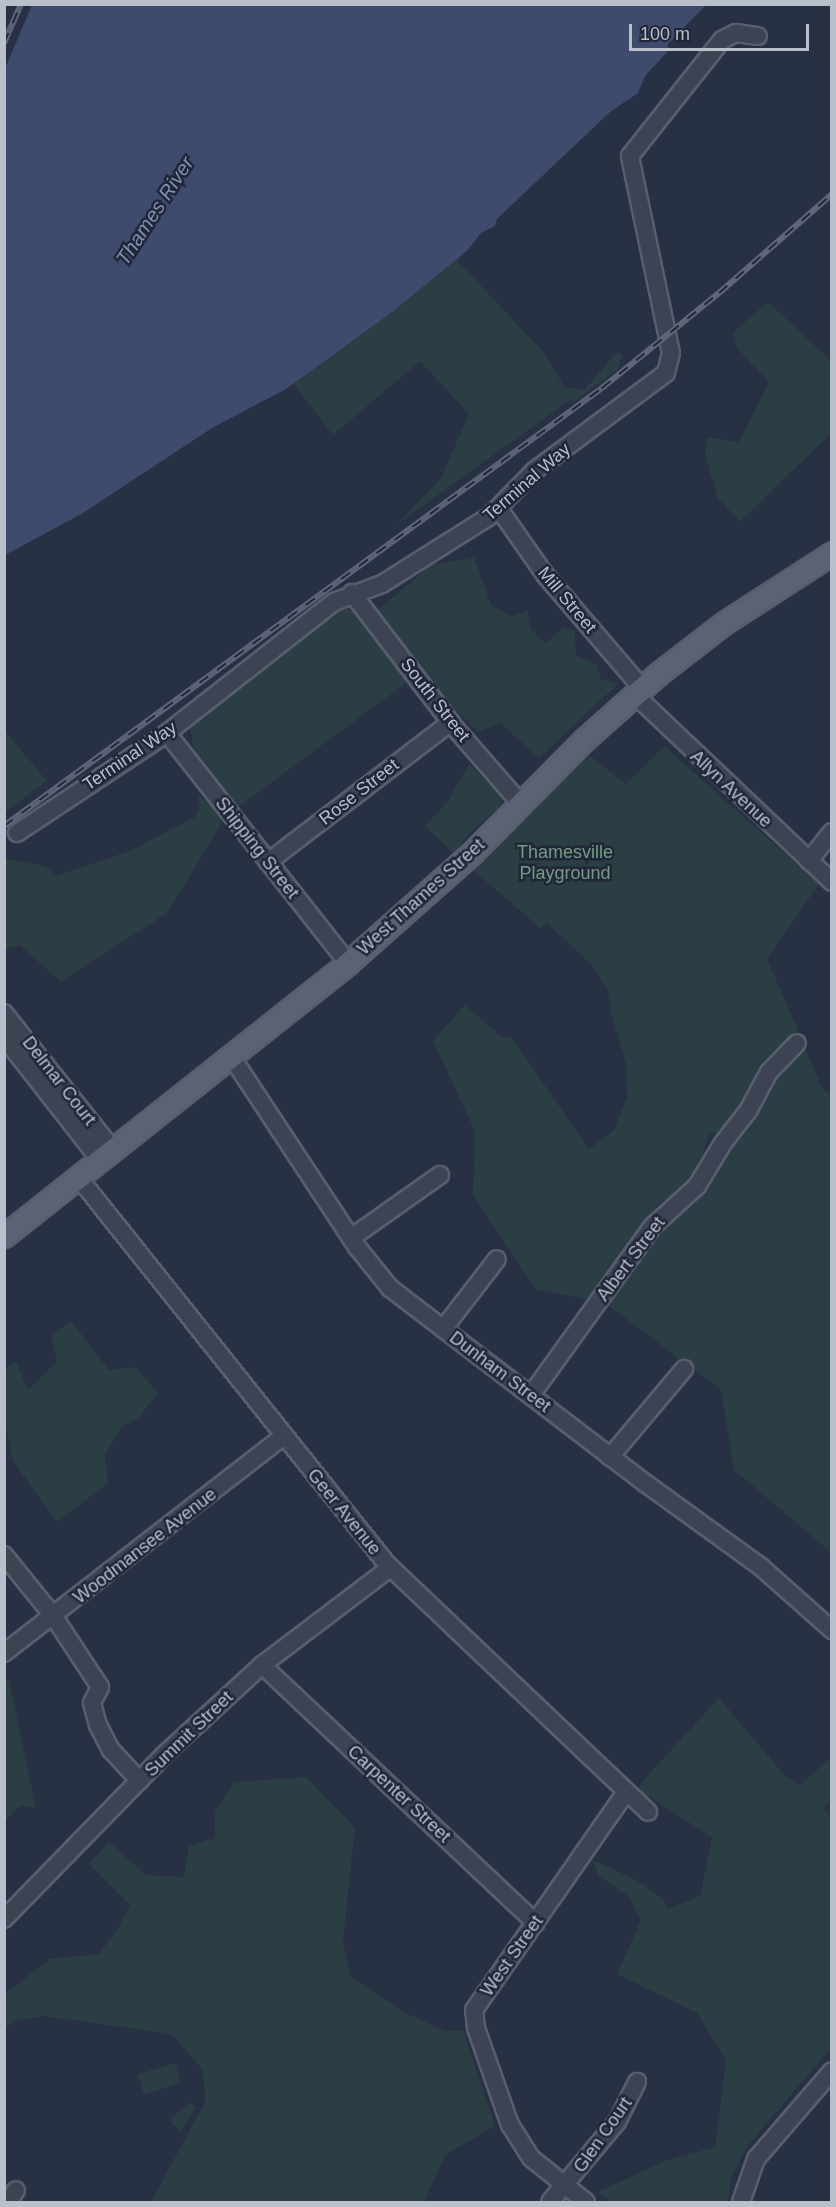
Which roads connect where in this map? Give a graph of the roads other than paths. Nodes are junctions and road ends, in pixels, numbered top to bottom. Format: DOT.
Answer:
graph roads {
  1 [pos="758,36"];
  2 [pos="500,509"];
  3 [pos="831,553"];
  4 [pos="352,593"];
  5 [pos="637,691"];
  6 [pos="451,722"];
  7 [pos="167,733"];
  8 [pos="521,804"];
  9 [pos="831,832"];
  10 [pos="17,833"];
  11 [pos="809,861"];
  12 [pos="268,862"];
  13 [pos="831,882"];
  14 [pos="348,963"];
  15 [pos="4,1013"];
  16 [pos="4,1037"];
  17 [pos="797,1043"];
  18 [pos="231,1056"];
  19 [pos="106,1155"];
  20 [pos="440,1175"];
  21 [pos="78,1177"];
  22 [pos="4,1236"];
  23 [pos="351,1238"];
  24 [pos="497,1259"];
  25 [pos="443,1329"];
  26 [pos="684,1369"];
  27 [pos="531,1395"];
  28 [pos="284,1436"];
  29 [pos="610,1457"];
  30 [pos="4,1555"];
  31 [pos="390,1568"];
  32 [pos="54,1617"];
  33 [pos="831,1630"];
  34 [pos="4,1653"];
  35 [pos="262,1665"];
  36 [pos="141,1781"];
  37 [pos="626,1792"];
  38 [pos="648,1812"];
  39 [pos="4,1919"];
  40 [pos="536,1923"];
  41 [pos="831,2071"];
  42 [pos="638,2082"];
  43 [pos="566,2186"];
  44 [pos="550,2202"];
  45 [pos="586,2202"];
  46 [pos="741,2202"];
  1 -- 2 [label="street, Terminal Way"];
  2 -- 4 [label="street, Terminal Way"];
  2 -- 5 [label="street, Mill Street"];
  3 -- 5 [label="main road, West Thames Street"];
  4 -- 6 [label="street, South Street"];
  4 -- 7 [label="street, Terminal Way"];
  5 -- 8 [label="main road, West Thames Street"];
  5 -- 11 [label="street, Allyn Avenue"];
  6 -- 8 [label="street, South Street"];
  6 -- 12 [label="street, Rose Street"];
  7 -- 10 [label="street, Terminal Way"];
  7 -- 12 [label="street, Shipping Street"];
  8 -- 14 [label="main road, West Thames Street"];
  9 -- 11 [label="street"];
  11 -- 13 [label="street, Allyn Avenue"];
  12 -- 14 [label="street, Shipping Street"];
  14 -- 18 [label="main road, West Thames Street"];
  15 -- 19 [label="street, Delmar Court"];
  16 -- 19 [label="street"];
  17 -- 27 [label="street, Albert Street"];
  18 -- 19 [label="main road, West Thames Street"];
  18 -- 23 [label="street, Dunham Street"];
  19 -- 21 [label="main road, West Thames Street"];
  20 -- 23 [label="street"];
  21 -- 22 [label="main road, West Thames Street"];
  21 -- 28 [label="street, Geer Avenue"];
  23 -- 25 [label="street, Dunham Street"];
  24 -- 25 [label="street"];
  25 -- 27 [label="street, Dunham Street"];
  26 -- 29 [label="street"];
  27 -- 29 [label="street, Dunham Street"];
  28 -- 31 [label="street, Geer Avenue"];
  28 -- 32 [label="street, Woodmansee Avenue"];
  29 -- 33 [label="street, Dunham Street"];
  30 -- 32 [label="street"];
  31 -- 35 [label="street, Summit Street"];
  31 -- 37 [label="street, Geer Avenue"];
  32 -- 34 [label="street, Woodmansee Avenue"];
  32 -- 36 [label="street"];
  35 -- 36 [label="street, Summit Street"];
  35 -- 40 [label="street, Carpenter Street"];
  36 -- 39 [label="street, Summit Street"];
  37 -- 38 [label="street, Geer Avenue"];
  37 -- 40 [label="street, West Street"];
  40 -- 43 [label="street, West Street"];
  41 -- 46 [label="street"];
  42 -- 43 [label="street, Glen Court"];
  43 -- 44 [label="street, Glen Court"];
  43 -- 45 [label="street, West Street"];
}
